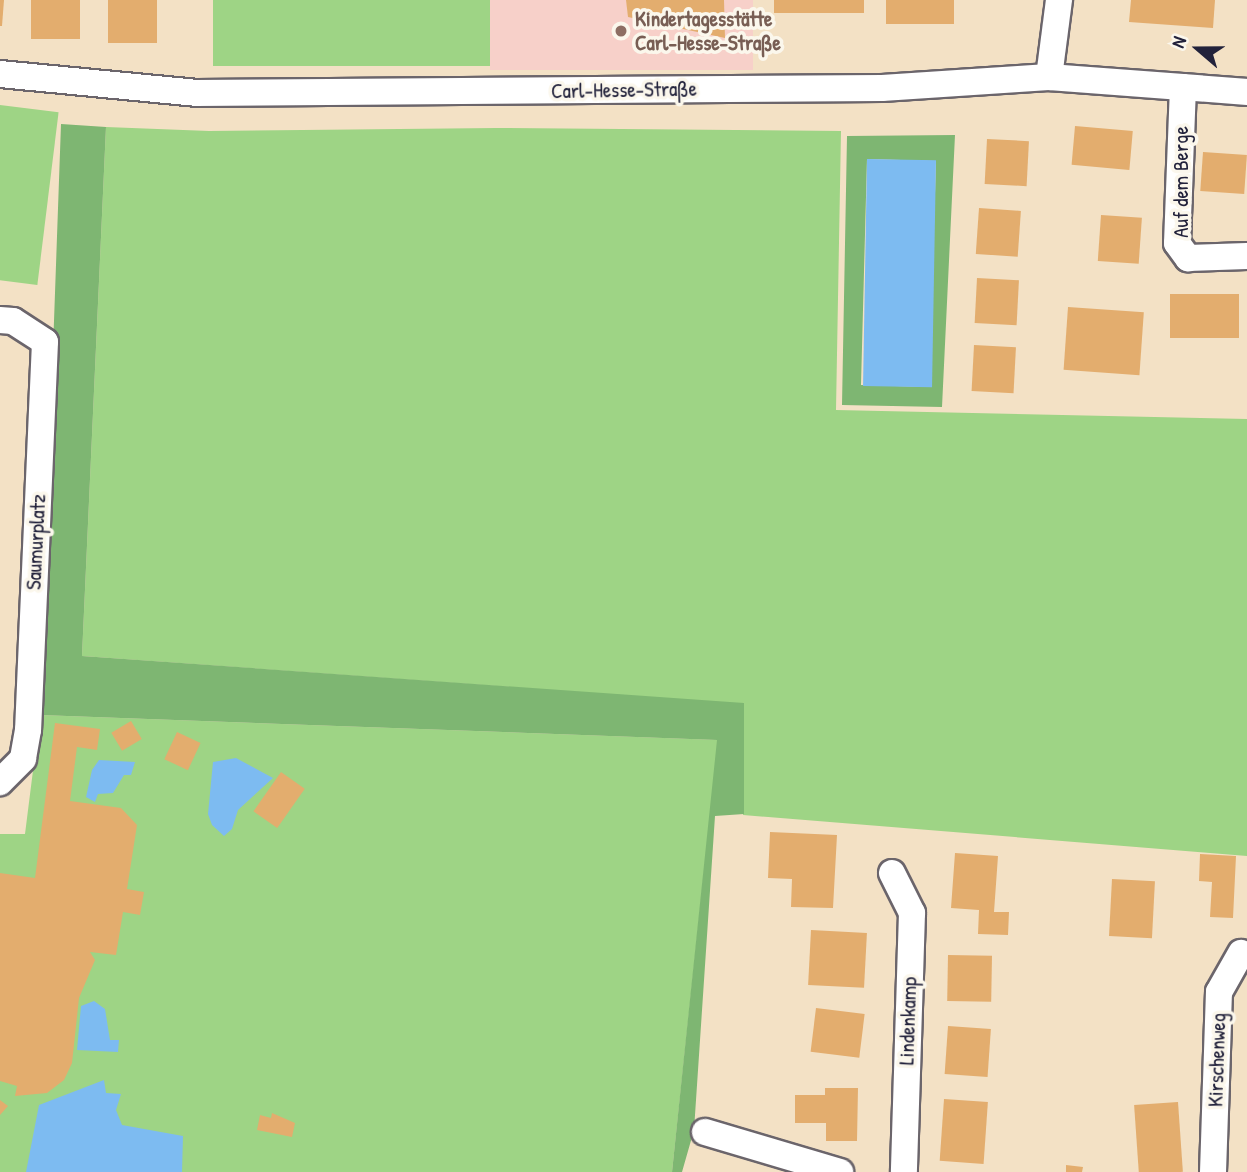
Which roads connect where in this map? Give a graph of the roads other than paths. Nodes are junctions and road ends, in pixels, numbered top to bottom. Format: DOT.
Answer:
graph roads {
  1 [pos="1059,0"];
  2 [pos="0,74"];
  3 [pos="1049,77"];
  4 [pos="1182,87"];
  5 [pos="1247,92"];
  6 [pos="1247,256"];
  7 [pos="0,320"];
  8 [pos="0,782"];
  9 [pos="892,873"];
  10 [pos="1241,953"];
  11 [pos="705,1132"];
  12 [pos="840,1172"];
  13 [pos="904,1172"];
  14 [pos="1213,1172"];
  1 -- 3 [label="street"];
  2 -- 3 [label="street, Carl-Hesse-Straße"];
  3 -- 4 [label="street, Carl-Hesse-Straße"];
  4 -- 5 [label="street, Carl-Hesse-Straße"];
  4 -- 6 [label="street, Auf dem Berge"];
  7 -- 8 [label="street, Saumurplatz"];
  9 -- 13 [label="street, Lindenkamp"];
  10 -- 14 [label="street, Kirschenweg"];
  11 -- 12 [label="street"];
}
